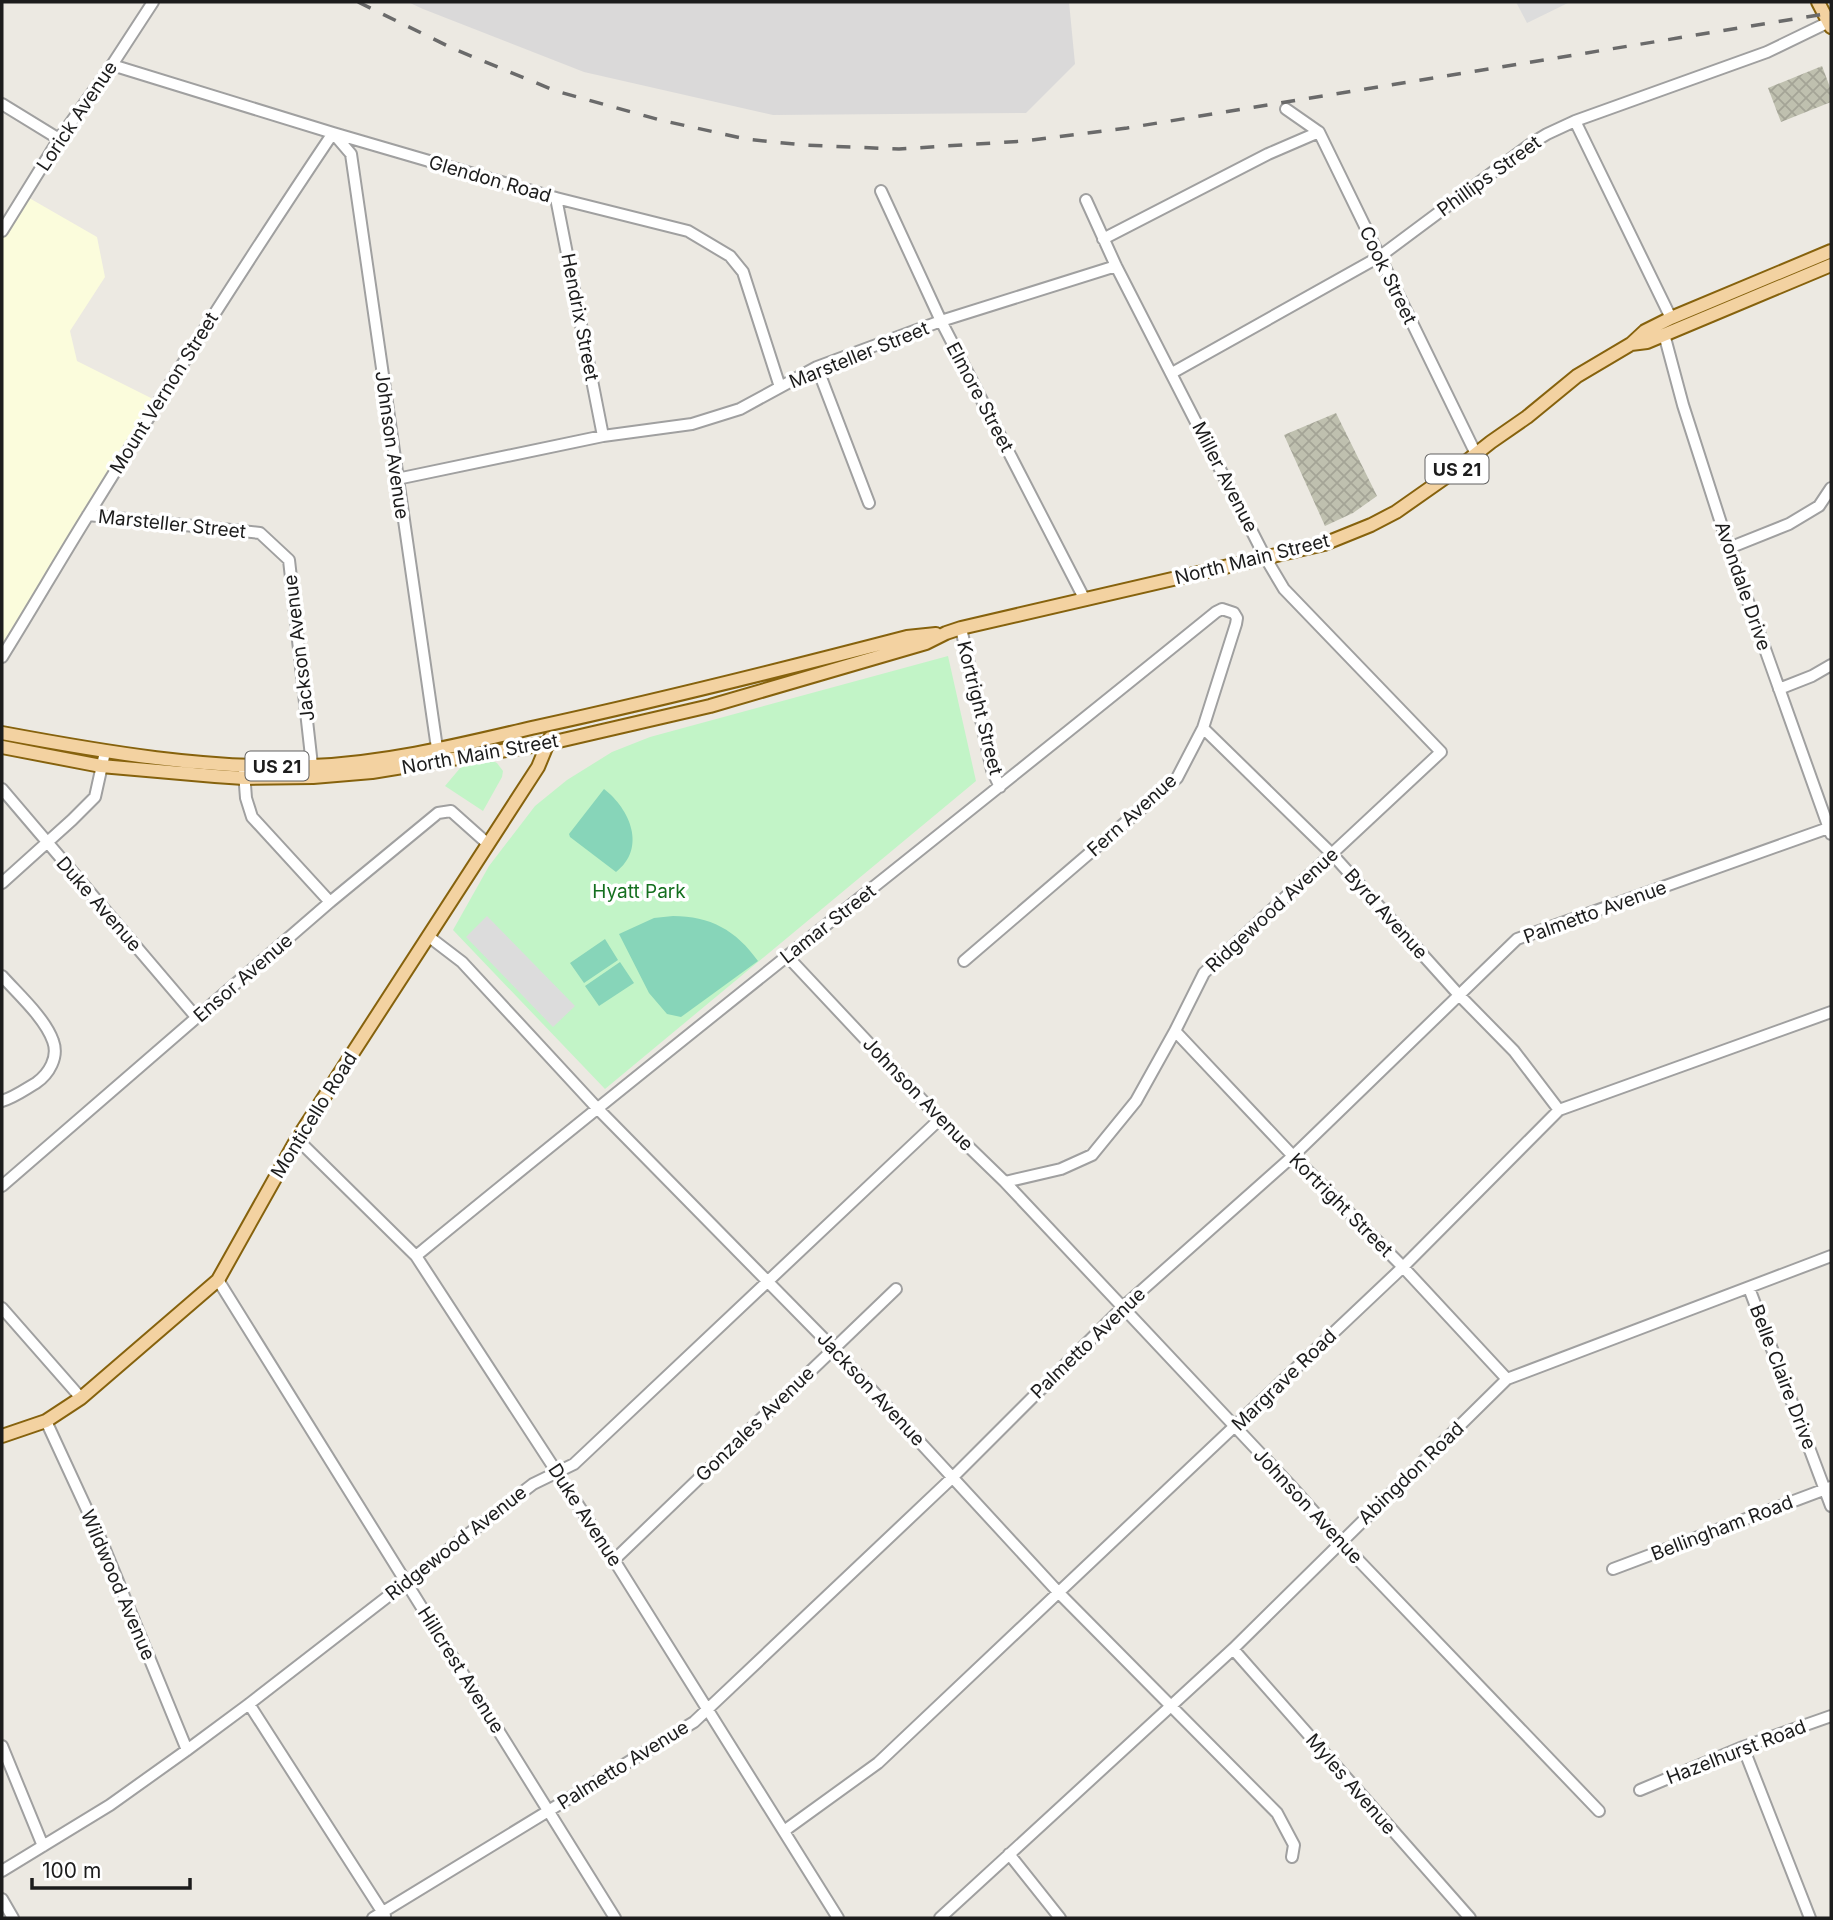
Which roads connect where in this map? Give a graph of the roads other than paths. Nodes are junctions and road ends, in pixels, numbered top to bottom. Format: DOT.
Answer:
graph roads {
  1 [pos="1818,2"];
  2 [pos="147,4"];
  3 [pos="1830,25"];
  4 [pos="112,65"];
  5 [pos="2,104"];
  6 [pos="1286,109"];
  7 [pos="1575,121"];
  8 [pos="1319,132"];
  9 [pos="333,133"];
  10 [pos="60,139"];
  11 [pos="881,191"];
  12 [pos="556,198"];
  13 [pos="1086,200"];
  14 [pos="2,231"];
  15 [pos="1103,239"];
  16 [pos="1831,251"];
  17 [pos="1379,257"];
  18 [pos="1831,265"];
  19 [pos="1116,266"];
  20 [pos="1671,318"];
  21 [pos="941,321"];
  22 [pos="1664,334"];
  23 [pos="1631,344"];
  24 [pos="817,368"];
  25 [pos="1172,373"];
  26 [pos="780,387"];
  27 [pos="603,436"];
  28 [pos="1476,454"];
  29 [pos="397,479"];
  30 [pos="1831,488"];
  31 [pos="869,503"];
  32 [pos="88,515"];
  33 [pos="1729,548"];
  34 [pos="1265,557"];
  35 [pos="289,560"];
  36 [pos="1085,600"];
  37 [pos="1236,624"];
  38 [pos="961,628"];
  39 [pos="946,633"];
  40 [pos="2,657"];
  41 [pos="1831,665"];
  42 [pos="1780,689"];
  43 [pos="551,724"];
  44 [pos="1203,728"];
  45 [pos="2,733"];
  46 [pos="550,743"];
  47 [pos="2,747"];
  48 [pos="105,752"];
  49 [pos="1441,752"];
  50 [pos="438,756"];
  51 [pos="101,766"];
  52 [pos="313,771"];
  53 [pos="244,772"];
  54 [pos="1000,787"];
  55 [pos="2,789"];
  56 [pos="1830,829"];
  57 [pos="47,843"];
  58 [pos="488,844"];
  59 [pos="1332,854"];
  60 [pos="2,883"];
  61 [pos="330,902"];
  62 [pos="428,936"];
  63 [pos="787,956"];
  64 [pos="964,961"];
  65 [pos="2,976"];
  66 [pos="1459,995"];
  67 [pos="1831,1012"];
  68 [pos="197,1018"];
  69 [pos="1175,1031"];
  70 [pos="2,1101"];
  71 [pos="597,1108"];
  72 [pos="1559,1110"];
  73 [pos="940,1119"];
  74 [pos="297,1139"];
  75 [pos="1293,1156"];
  76 [pos="1004,1182"];
  77 [pos="2,1186"];
  78 [pos="416,1256"];
  79 [pos="1831,1256"];
  80 [pos="1403,1267"];
  81 [pos="218,1280"];
  82 [pos="768,1280"];
  83 [pos="1749,1288"];
  84 [pos="897,1289"];
  85 [pos="1123,1307"];
  86 [pos="2,1308"];
  87 [pos="834,1349"];
  88 [pos="1507,1379"];
  89 [pos="81,1398"];
  90 [pos="46,1421"];
  91 [pos="1234,1428"];
  92 [pos="2,1436"];
  93 [pos="558,1473"];
  94 [pos="953,1477"];
  95 [pos="1828,1488"];
  96 [pos="1831,1506"];
  97 [pos="1341,1542"];
  98 [pos="614,1560"];
  99 [pos="1613,1569"];
  100 [pos="405,1582"];
  101 [pos="1059,1593"];
  102 [pos="1233,1649"];
  103 [pos="249,1704"];
  104 [pos="1172,1706"];
  105 [pos="707,1707"];
  106 [pos="1831,1716"];
  107 [pos="2,1746"];
  108 [pos="1743,1747"];
  109 [pos="187,1750"];
  110 [pos="1640,1790"];
  111 [pos="550,1811"];
  112 [pos="1599,1811"];
  113 [pos="784,1831"];
  114 [pos="43,1846"];
  115 [pos="1009,1854"];
  116 [pos="1292,1857"];
  117 [pos="2,1871"];
  118 [pos="2,1899"];
  119 [pos="381,1916"];
  120 [pos="13,1918"];
  121 [pos="615,1918"];
  122 [pos="838,1918"];
  123 [pos="940,1918"];
  124 [pos="1060,1918"];
  125 [pos="1470,1918"];
  126 [pos="1810,1918"];
  1 -- 3 [label="main road"];
  2 -- 4 [label="street, Lorick Avenue"];
  3 -- 7 [label="street, Phillips Street"];
  4 -- 9 [label="street, Glendon Road"];
  4 -- 10 [label="street, Lorick Avenue"];
  5 -- 10 [label="street"];
  6 -- 8 [label="street, Cook Street"];
  7 -- 17 [label="street, Phillips Street"];
  7 -- 20 [label="street"];
  8 -- 15 [label="street"];
  8 -- 17 [label="street, Cook Street"];
  9 -- 12 [label="street, Glendon Road"];
  9 -- 29 [label="street, Johnson Avenue"];
  9 -- 32 [label="street, Mount Vernon Street"];
  10 -- 14 [label="street, Lorick Avenue"];
  11 -- 21 [label="street, Elmore Street"];
  12 -- 26 [label="street, Glendon Road"];
  12 -- 27 [label="street, Hendrix Street"];
  13 -- 15 [label="street, Miller Avenue"];
  15 -- 19 [label="street, Miller Avenue"];
  16 -- 20 [label="main road, North Main Street / US 21"];
  17 -- 25 [label="street, Phillips Street"];
  17 -- 28 [label="street, Cook Street"];
  18 -- 22 [label="main road, North Main Street / US 21"];
  19 -- 21 [label="street, Marsteller Street"];
  19 -- 25 [label="street, Miller Avenue"];
  20 -- 23 [label="main road, North Main Street / US 21"];
  21 -- 24 [label="street, Marsteller Street"];
  21 -- 36 [label="street, Elmore Street"];
  22 -- 23 [label="main road, North Main Street / US 21"];
  22 -- 33 [label="street, Avondale Drive"];
  23 -- 28 [label="main road, North Main Street / US 21"];
  24 -- 26 [label="street, Marsteller Street"];
  24 -- 31 [label="street"];
  25 -- 34 [label="street, Miller Avenue"];
  26 -- 27 [label="street, Marsteller Street"];
  27 -- 29 [label="street, Marsteller Street"];
  28 -- 34 [label="main road, North Main Street / US 21"];
  29 -- 50 [label="street, Johnson Avenue"];
  30 -- 33 [label="street"];
  32 -- 35 [label="street, Marsteller Street"];
  32 -- 40 [label="street, Mount Vernon Street"];
  33 -- 42 [label="street, Avondale Drive"];
  34 -- 36 [label="main road, North Main Street / US 21"];
  34 -- 49 [label="street, Miller Avenue"];
  35 -- 52 [label="street, Jackson Avenue"];
  36 -- 38 [label="main road, North Main Street / US 21"];
  37 -- 44 [label="street, Fern Avenue"];
  37 -- 54 [label="street, Lamar Street"];
  38 -- 39 [label="main road, North Main Street / US 21"];
  38 -- 54 [label="street, Kortright Street"];
  39 -- 43 [label="main road, North Main Street / US 21"];
  39 -- 46 [label="main road, North Main Street / US 21"];
  41 -- 42 [label="street"];
  42 -- 56 [label="street, Avondale Drive"];
  43 -- 46 [label="main road, Monticello Road"];
  43 -- 50 [label="main road, North Main Street / US 21"];
  44 -- 59 [label="street, Byrd Avenue"];
  44 -- 64 [label="street, Fern Avenue"];
  45 -- 48 [label="main road, North Main Street / US 21"];
  46 -- 50 [label="main road, North Main Street / US 21"];
  46 -- 58 [label="main road, Monticello Road"];
  47 -- 51 [label="main road, North Main Street / US 21"];
  48 -- 51 [label="street"];
  48 -- 53 [label="main road, North Main Street / US 21"];
  49 -- 59 [label="street, Ridgewood Avenue"];
  50 -- 52 [label="main road, North Main Street / US 21"];
  51 -- 53 [label="main road, North Main Street / US 21"];
  51 -- 57 [label="street"];
  52 -- 53 [label="main road, North Main Street / US 21"];
  53 -- 61 [label="street"];
  54 -- 63 [label="street, Lamar Street"];
  55 -- 57 [label="street, Duke Avenue"];
  56 -- 66 [label="street, Palmetto Avenue"];
  57 -- 60 [label="street"];
  57 -- 68 [label="street, Duke Avenue"];
  58 -- 61 [label="street, Ensor Avenue"];
  58 -- 62 [label="main road, Monticello Road"];
  59 -- 66 [label="street, Byrd Avenue"];
  59 -- 69 [label="street, Ridgewood Avenue"];
  61 -- 68 [label="street, Ensor Avenue"];
  62 -- 71 [label="street, Jackson Avenue"];
  62 -- 74 [label="main road, Monticello Road"];
  63 -- 71 [label="street, Lamar Street"];
  63 -- 73 [label="street, Johnson Avenue"];
  65 -- 70 [label="street"];
  66 -- 72 [label="street, Byrd Avenue"];
  66 -- 75 [label="street, Palmetto Avenue"];
  67 -- 72 [label="street, Margrave Road"];
  68 -- 77 [label="street, Ensor Avenue"];
  69 -- 75 [label="street, Kortright Street"];
  69 -- 76 [label="street, Ridgewood Avenue"];
  71 -- 78 [label="street, Lamar Street"];
  71 -- 82 [label="street, Jackson Avenue"];
  72 -- 80 [label="street, Margrave Road"];
  73 -- 76 [label="street, Johnson Avenue"];
  73 -- 82 [label="street, Ridgewood Avenue"];
  74 -- 78 [label="street, Duke Avenue"];
  74 -- 81 [label="main road, Monticello Road"];
  75 -- 80 [label="street, Kortright Street"];
  75 -- 85 [label="street, Palmetto Avenue"];
  76 -- 85 [label="street, Johnson Avenue"];
  78 -- 93 [label="street, Duke Avenue"];
  79 -- 83 [label="street, Abingdon Road"];
  80 -- 88 [label="street, Kortright Street"];
  80 -- 91 [label="street, Margrave Road"];
  81 -- 89 [label="main road, Monticello Road"];
  81 -- 100 [label="street, Hillcrest Avenue"];
  82 -- 87 [label="street, Jackson Avenue"];
  82 -- 93 [label="street, Ridgewood Avenue"];
  83 -- 88 [label="street, Abingdon Road"];
  83 -- 95 [label="street, Belle Claire Drive"];
  84 -- 87 [label="street, Gonzales Avenue"];
  85 -- 91 [label="street, Johnson Avenue"];
  85 -- 94 [label="street, Palmetto Avenue"];
  86 -- 89 [label="street"];
  87 -- 94 [label="street, Jackson Avenue"];
  87 -- 98 [label="street, Gonzales Avenue"];
  88 -- 97 [label="street, Abingdon Road"];
  89 -- 90 [label="main road, Monticello Road"];
  90 -- 92 [label="main road, Monticello Road"];
  90 -- 109 [label="street, Wildwood Avenue"];
  91 -- 97 [label="street, Johnson Avenue"];
  91 -- 101 [label="street, Margrave Road"];
  93 -- 98 [label="street, Duke Avenue"];
  93 -- 100 [label="street, Ridgewood Avenue"];
  94 -- 101 [label="street, Jackson Avenue"];
  94 -- 105 [label="street, Palmetto Avenue"];
  95 -- 96 [label="street, Belle Claire Drive"];
  95 -- 99 [label="street, Bellingham Road"];
  97 -- 102 [label="street, Abingdon Road"];
  97 -- 112 [label="street, Johnson Avenue"];
  98 -- 105 [label="street, Duke Avenue"];
  100 -- 103 [label="street, Ridgewood Avenue"];
  100 -- 111 [label="street, Hillcrest Avenue"];
  101 -- 104 [label="street, Jackson Avenue"];
  101 -- 113 [label="street, Margrave Road"];
  102 -- 104 [label="street, Abingdon Road"];
  102 -- 125 [label="street, Myles Avenue"];
  103 -- 109 [label="street, Ridgewood Avenue"];
  103 -- 119 [label="street"];
  104 -- 115 [label="street, Abingdon Road"];
  104 -- 116 [label="street, Jackson Avenue"];
  105 -- 111 [label="street, Palmetto Avenue"];
  105 -- 113 [label="street, Duke Avenue"];
  106 -- 108 [label="street, Hazelhurst Road"];
  107 -- 114 [label="street"];
  108 -- 110 [label="street, Hazelhurst Road"];
  108 -- 126 [label="street"];
  109 -- 114 [label="street, Ridgewood Avenue"];
  111 -- 119 [label="street, Palmetto Avenue"];
  111 -- 121 [label="street, Hillcrest Avenue"];
  113 -- 122 [label="street, Duke Avenue"];
  114 -- 117 [label="street, Ridgewood Avenue"];
  115 -- 123 [label="street, Abingdon Road"];
  115 -- 124 [label="street"];
  118 -- 120 [label="street"];
}
